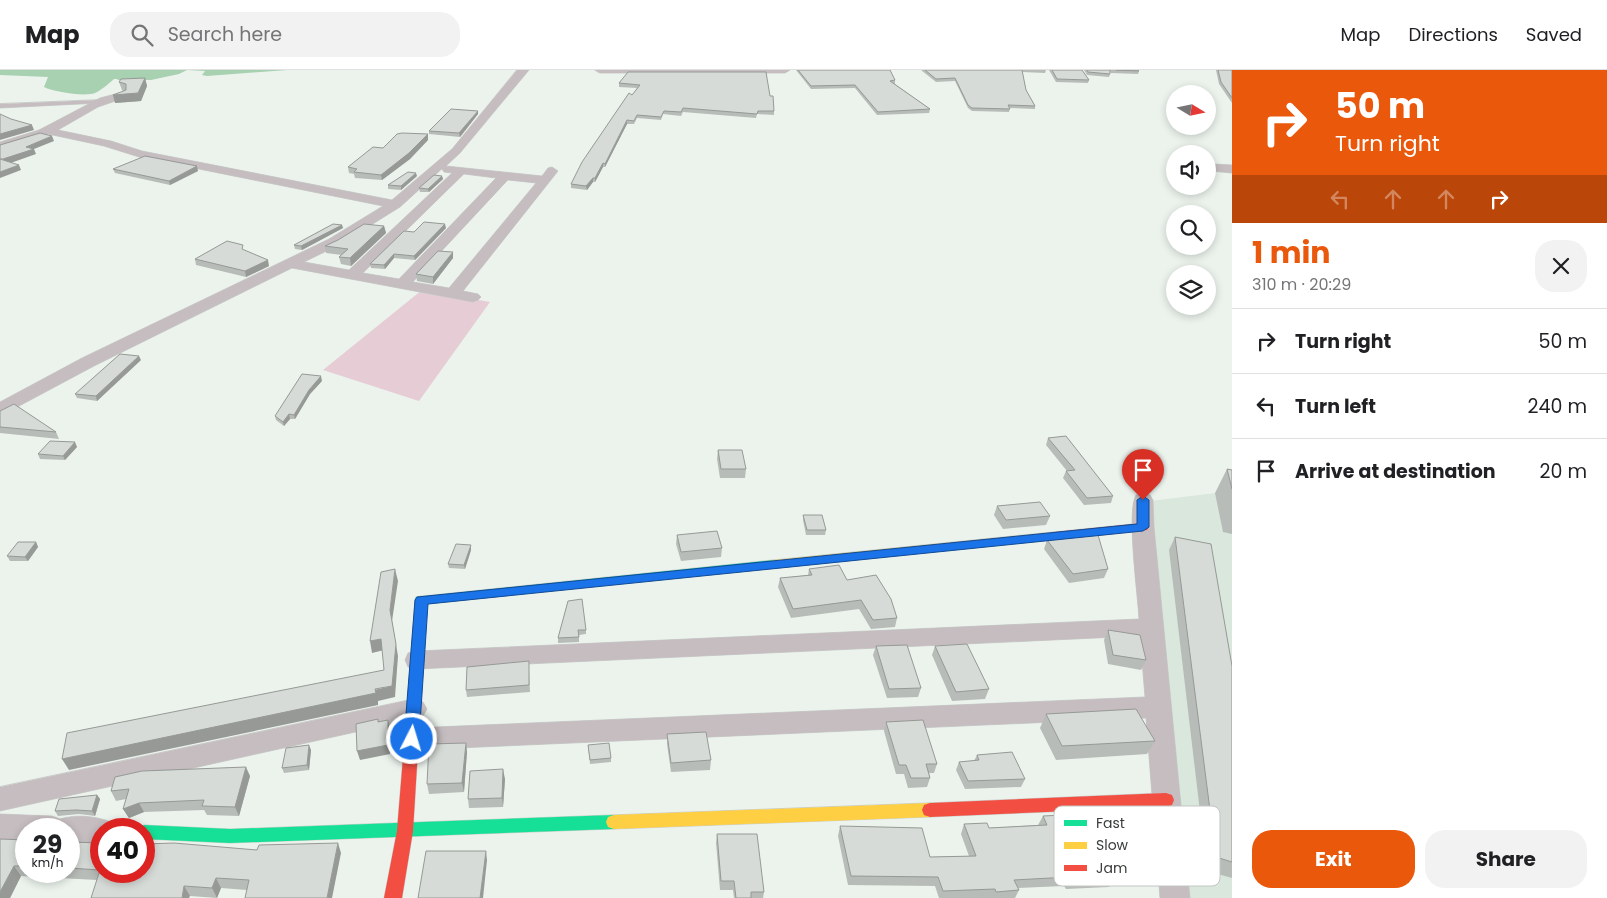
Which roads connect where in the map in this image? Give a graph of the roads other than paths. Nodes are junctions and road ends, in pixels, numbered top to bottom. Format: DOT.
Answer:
graph roads {
  1 [pos="524,70"];
  2 [pos="600,70"];
  3 [pos="784,70"];
  4 [pos="123,95"];
  5 [pos="98,102"];
  6 [pos="0,106"];
  7 [pos="48,131"];
  8 [pos="0,146"];
  9 [pos="438,168"];
  10 [pos="1216,168"];
  11 [pos="1232,169"];
  12 [pos="461,171"];
  13 [pos="505,176"];
  14 [pos="395,204"];
  15 [pos="292,264"];
  16 [pos="352,275"];
  17 [pos="403,284"];
  18 [pos="453,293"];
  19 [pos="473,297"];
  20 [pos="0,409"];
  21 [pos="1143,500"];
  22 [pos="1143,527"];
  23 [pos="1152,626"];
  24 [pos="417,660"];
  25 [pos="1158,706"];
  26 [pos="414,709"];
  27 [pos="412,739"];
  28 [pos="0,799"];
  29 [pos="1166,800"];
  30 [pos="1166,806"];
  31 [pos="0,827"];
  32 [pos="15,828"];
  33 [pos="405,831"];
  34 [pos="155,833"];
  35 [pos="393,898"];
  1 -- 9 [label="street"];
  2 -- 3 [label="street"];
  4 -- 5 [label="street"];
  5 -- 6 [label="lane"];
  5 -- 7 [label="street"];
  7 -- 8 [label="street"];
  7 -- 14 [label="street"];
  9 -- 12 [label="street"];
  9 -- 14 [label="street"];
  10 -- 11 [label="street"];
  12 -- 13 [label="street"];
  12 -- 16 [label="street"];
  13 -- 17 [label="street"];
  13 -- 18 [label="street"];
  14 -- 15 [label="street"];
  15 -- 16 [label="street"];
  15 -- 20 [label="street"];
  16 -- 17 [label="street"];
  17 -- 18 [label="street"];
  18 -- 19 [label="street"];
  21 -- 22 [label="street"];
  22 -- 23 [label="street"];
  22 -- 24 [label="street"];
  23 -- 24 [label="street"];
  23 -- 25 [label="street"];
  24 -- 26 [label="street"];
  25 -- 27 [label="street"];
  25 -- 29 [label="street"];
  26 -- 27 [label="street"];
  26 -- 28 [label="street"];
  27 -- 33 [label="street"];
  29 -- 30 [label="street"];
  29 -- 33 [label="street"];
  31 -- 32 [label="street"];
  33 -- 34 [label="street"];
  33 -- 35 [label="street"];
}
